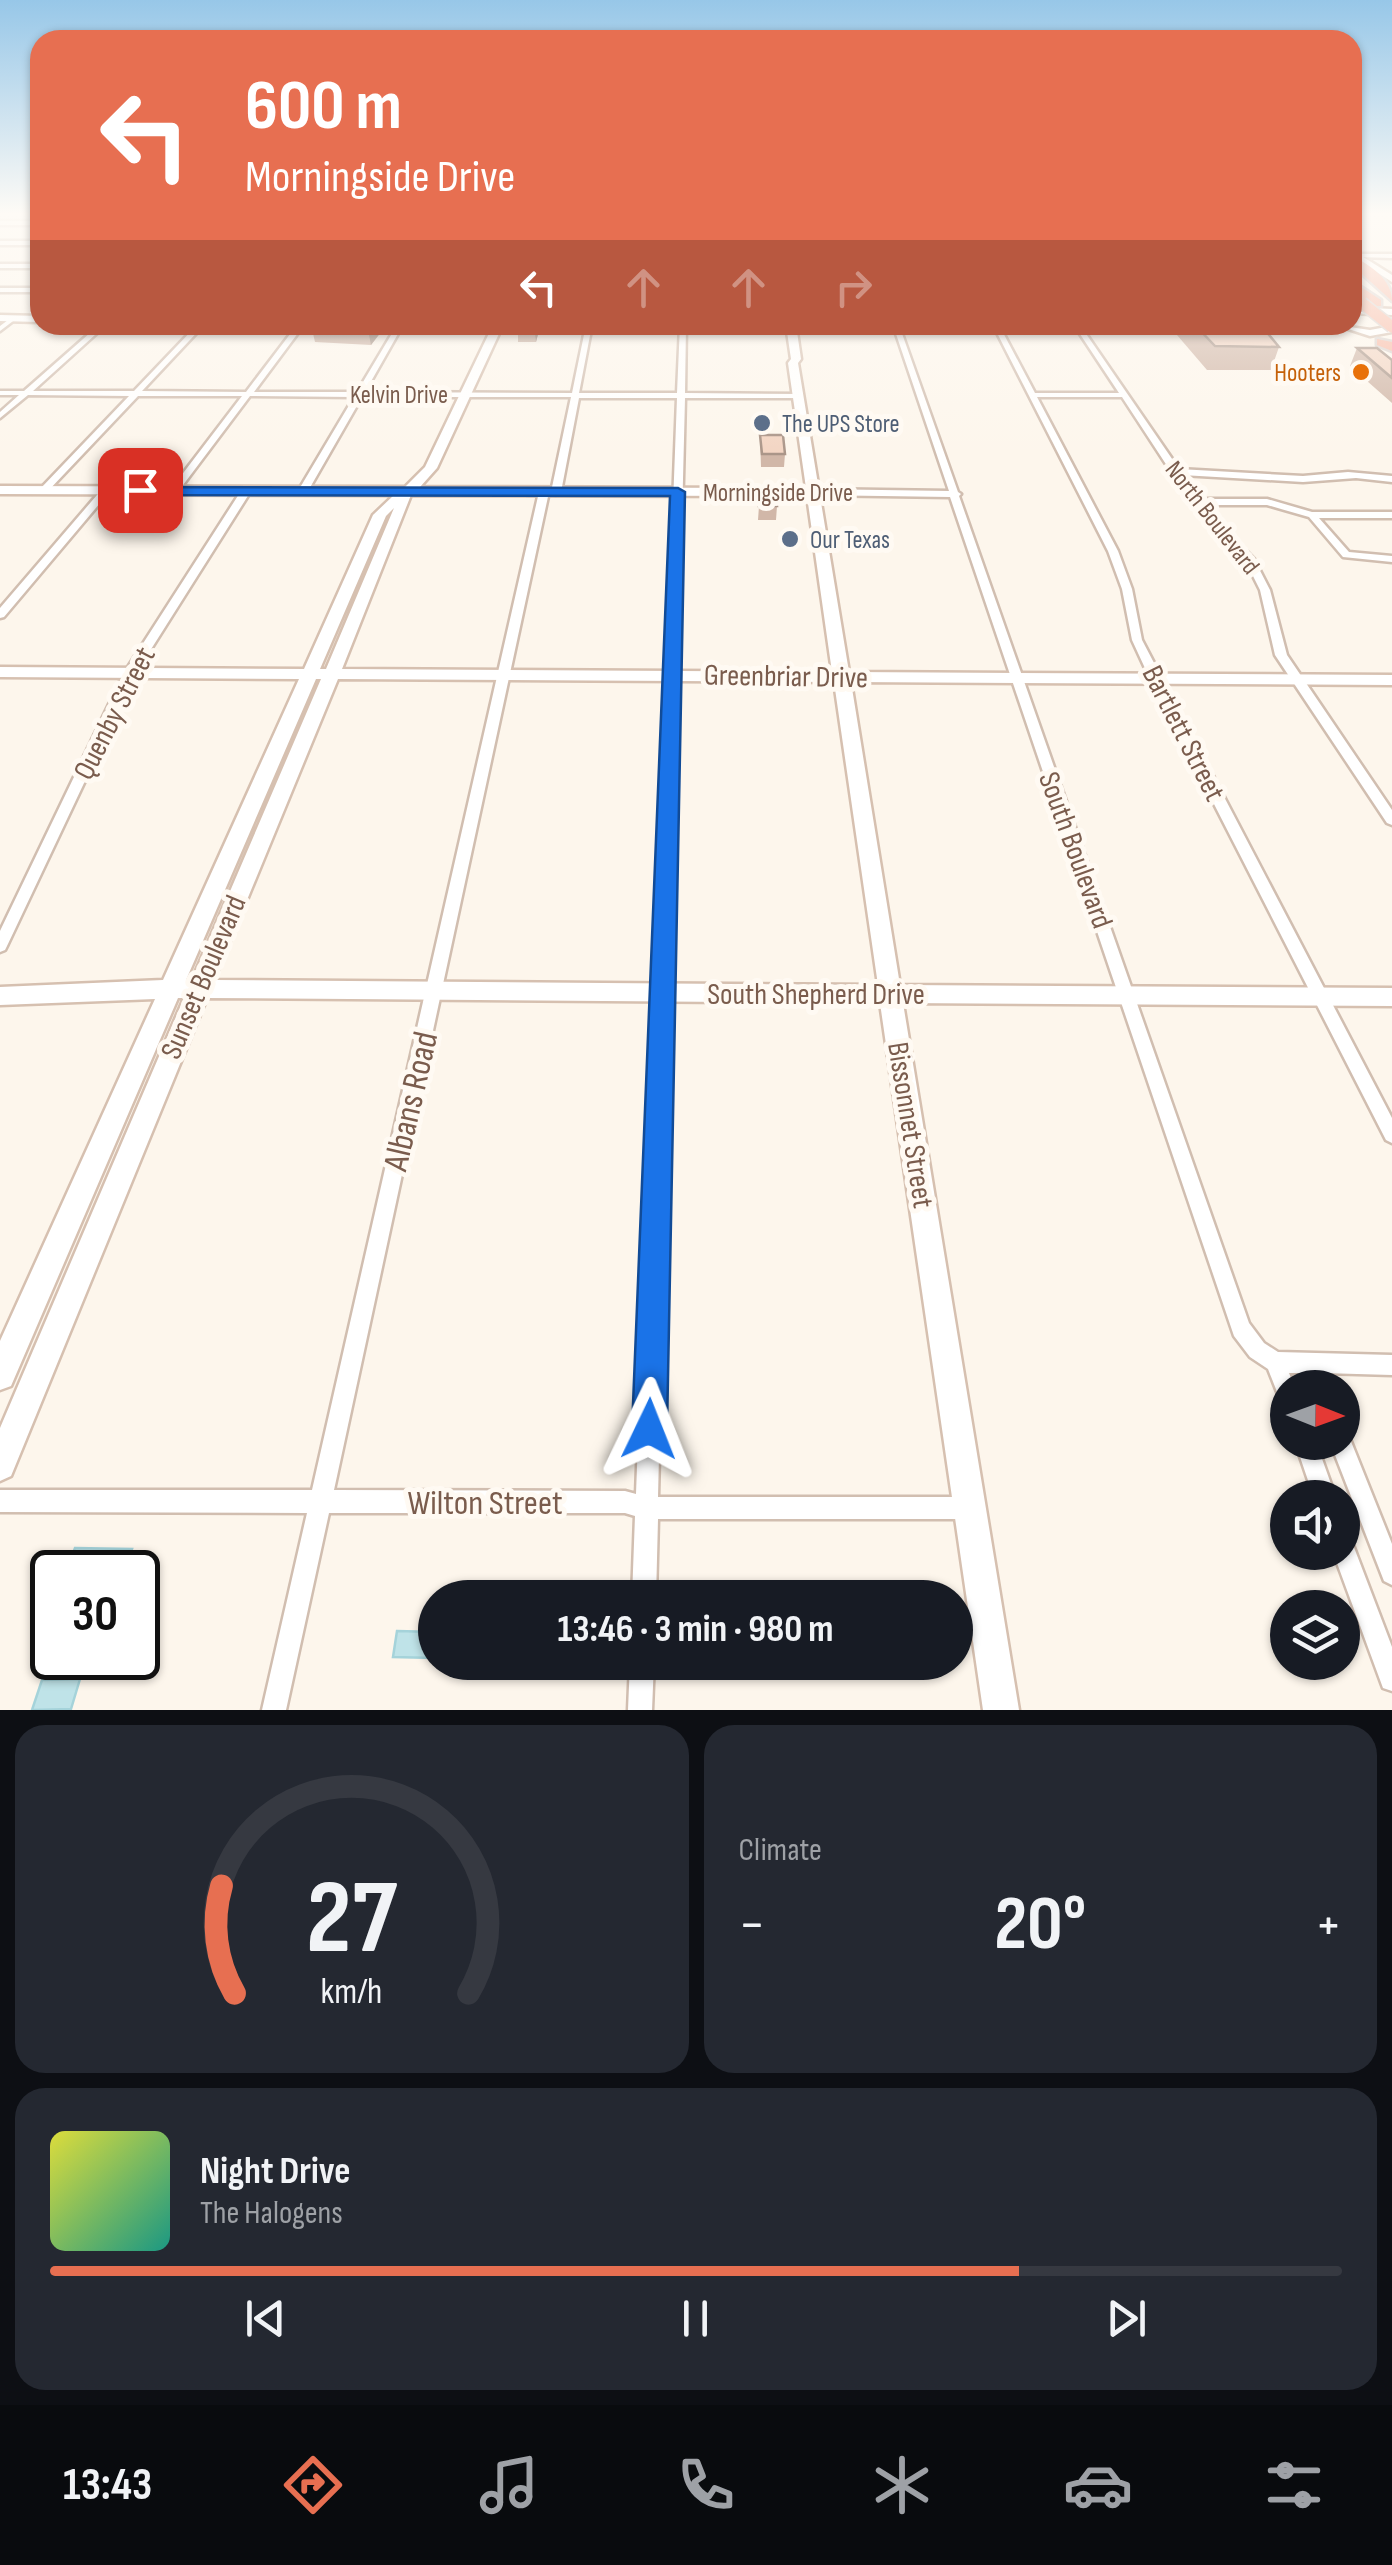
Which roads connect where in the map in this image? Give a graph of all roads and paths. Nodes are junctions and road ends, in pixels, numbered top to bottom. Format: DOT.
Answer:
graph roads {
  1 [pos="1363,295"];
  2 [pos="1362,312"];
  3 [pos="0,318"];
  4 [pos="14,318"];
  5 [pos="30,318"];
  6 [pos="1388,318"];
  7 [pos="1362,319"];
  8 [pos="0,329"];
  9 [pos="92,335"];
  10 [pos="191,335"];
  11 [pos="292,335"];
  12 [pos="394,335"];
  13 [pos="493,335"];
  14 [pos="588,335"];
  15 [pos="683,335"];
  16 [pos="784,335"];
  17 [pos="792,335"];
  18 [pos="900,335"];
  19 [pos="1001,335"];
  20 [pos="1084,335"];
  21 [pos="1384,343"];
  22 [pos="793,362"];
  23 [pos="0,393"];
  24 [pos="26,393"];
  25 [pos="136,394"];
  26 [pos="248,394"];
  27 [pos="360,394"];
  28 [pos="466,394"];
  29 [pos="575,395"];
  30 [pos="682,395"];
  31 [pos="1031,395"];
  32 [pos="798,396"];
  33 [pos="1124,396"];
  34 [pos="0,416"];
  35 [pos="1392,472"];
  36 [pos="1178,475"];
  37 [pos="1374,476"];
  38 [pos="1392,479"];
  39 [pos="0,490"];
  40 [pos="44,490"];
  41 [pos="106,490"];
  42 [pos="174,491"];
  43 [pos="246,491"];
  44 [pos="303,491"];
  45 [pos="410,491"];
  46 [pos="550,492"];
  47 [pos="678,492"];
  48 [pos="813,492"];
  49 [pos="956,494"];
  50 [pos="1198,505"];
  51 [pos="1312,514"];
  52 [pos="1392,515"];
  53 [pos="1392,558"];
  54 [pos="0,615"];
  55 [pos="0,672"];
  56 [pos="130,673"];
  57 [pos="318,673"];
  58 [pos="504,674"];
  59 [pos="671,675"];
  60 [pos="842,676"];
  61 [pos="1015,679"];
  62 [pos="1156,679"];
  63 [pos="1392,680"];
  64 [pos="1296,681"];
  65 [pos="1392,820"];
  66 [pos="0,946"];
  67 [pos="169,989"];
  68 [pos="198,989"];
  69 [pos="434,992"];
  70 [pos="664,993"];
  71 [pos="892,994"];
  72 [pos="0,996"];
  73 [pos="1128,996"];
  74 [pos="1320,996"];
  75 [pos="1392,997"];
  76 [pos="1392,1135"];
  77 [pos="1275,1362"];
  78 [pos="1309,1364"];
  79 [pos="1392,1365"];
  80 [pos="1278,1370"];
  81 [pos="1311,1370"];
  82 [pos="0,1375"];
  83 [pos="1347,1460"];
  84 [pos="0,1465"];
  85 [pos="0,1500"];
  86 [pos="320,1502"];
  87 [pos="647,1508"];
  88 [pos="969,1508"];
  89 [pos="1351,1570"];
  90 [pos="1392,1574"];
  91 [pos="645,1580"];
  92 [pos="1392,1679"];
  93 [pos="641,1680"];
  94 [pos="274,1710"];
  95 [pos="640,1710"];
  96 [pos="1001,1710"];
  1 -- 6 [label="highway"];
  2 -- 6 [label="highway, bridge"];
  3 -- 4 [label="main road"];
  4 -- 5 [label="main road"];
  4 -- 8 [label="street"];
  6 -- 21 [label="main road"];
  7 -- 21 [label="main road"];
  9 -- 24 [label="street"];
  10 -- 25 [label="street"];
  11 -- 26 [label="street"];
  12 -- 27 [label="street"];
  13 -- 28 [label="main road, Sunset Boulevard"];
  14 -- 29 [label="street, Albans Road"];
  15 -- 30 [label="street"];
  16 -- 22 [label="main road, Bissonnet Street"];
  17 -- 22 [label="main road, Bissonnet Street"];
  18 -- 49 [label="street, South Boulevard"];
  19 -- 31 [label="street, Bartlett Street"];
  20 -- 33 [label="street, North Boulevard"];
  22 -- 32 [label="main road, Bissonnet Street"];
  23 -- 24 [label="street, Kelvin Drive"];
  24 -- 25 [label="street, Kelvin Drive"];
  24 -- 34 [label="street"];
  25 -- 26 [label="street, Kelvin Drive"];
  25 -- 40 [label="street"];
  26 -- 27 [label="street, Kelvin Drive"];
  26 -- 42 [label="street"];
  27 -- 28 [label="street, Kelvin Drive"];
  27 -- 44 [label="street"];
  28 -- 29 [label="street, Kelvin Drive"];
  28 -- 45 [label="main road, Sunset Boulevard"];
  29 -- 30 [label="street, Kelvin Drive"];
  29 -- 46 [label="street, Albans Road"];
  30 -- 32 [label="street, Kelvin Drive"];
  30 -- 47 [label="street"];
  31 -- 33 [label="street"];
  31 -- 62 [label="street, Bartlett Street"];
  32 -- 48 [label="main road, Bissonnet Street"];
  33 -- 36 [label="street, North Boulevard"];
  35 -- 37 [label="street"];
  36 -- 37 [label="street"];
  36 -- 50 [label="street, North Boulevard"];
  37 -- 38 [label="street"];
  39 -- 40 [label="main road, Morningside Drive"];
  40 -- 41 [label="main road, Morningside Drive"];
  41 -- 42 [label="main road, Morningside Drive"];
  41 -- 54 [label="street"];
  42 -- 43 [label="main road, Morningside Drive"];
  43 -- 44 [label="main road, Morningside Drive"];
  43 -- 56 [label="street, Quenby Street"];
  44 -- 45 [label="main road, Morningside Drive"];
  45 -- 46 [label="main road, Morningside Drive"];
  45 -- 57 [label="main road, Sunset Boulevard"];
  46 -- 47 [label="main road, Morningside Drive"];
  46 -- 58 [label="street, Albans Road"];
  47 -- 48 [label="main road, Morningside Drive"];
  47 -- 59 [label="street"];
  48 -- 49 [label="street, Morningside Drive"];
  48 -- 60 [label="main road, Bissonnet Street"];
  49 -- 61 [label="street, South Boulevard"];
  50 -- 51 [label="street"];
  50 -- 64 [label="street, North Boulevard"];
  51 -- 52 [label="street"];
  51 -- 53 [label="street"];
  55 -- 56 [label="main road, Greenbriar Drive"];
  56 -- 57 [label="main road, Greenbriar Drive"];
  56 -- 66 [label="street, Quenby Street"];
  57 -- 58 [label="main road, Greenbriar Drive"];
  57 -- 67 [label="main road, Sunset Boulevard"];
  57 -- 68 [label="main road, Sunset Boulevard"];
  58 -- 59 [label="main road, Greenbriar Drive"];
  58 -- 69 [label="street, Albans Road"];
  59 -- 60 [label="main road, Greenbriar Drive"];
  59 -- 70 [label="street"];
  60 -- 61 [label="main road, Greenbriar Drive"];
  60 -- 71 [label="main road, Bissonnet Street"];
  61 -- 62 [label="main road, Greenbriar Drive"];
  61 -- 73 [label="street, South Boulevard"];
  62 -- 64 [label="main road, Greenbriar Drive"];
  62 -- 74 [label="street, Bartlett Street"];
  63 -- 64 [label="main road, Greenbriar Drive"];
  64 -- 65 [label="street, North Boulevard"];
  67 -- 68 [label="main road, South Shepherd Drive"];
  67 -- 72 [label="main road, South Shepherd Drive"];
  67 -- 82 [label="main road, Sunset Boulevard"];
  68 -- 69 [label="main road, South Shepherd Drive"];
  68 -- 84 [label="main road, Sunset Boulevard"];
  69 -- 70 [label="main road, South Shepherd Drive"];
  69 -- 86 [label="street, Albans Road"];
  70 -- 71 [label="main road, South Shepherd Drive"];
  70 -- 87 [label="street"];
  71 -- 73 [label="main road, South Shepherd Drive"];
  71 -- 88 [label="main road, Bissonnet Street"];
  73 -- 74 [label="main road, South Shepherd Drive"];
  73 -- 77 [label="street, South Boulevard"];
  74 -- 75 [label="main road, South Shepherd Drive"];
  74 -- 76 [label="street, Bartlett Street"];
  77 -- 78 [label="street"];
  77 -- 80 [label="street, South Boulevard"];
  78 -- 79 [label="street"];
  78 -- 81 [label="street"];
  83 -- 90 [label="street"];
  85 -- 86 [label="street, Wilton Street"];
  86 -- 87 [label="street, Wilton Street"];
  86 -- 94 [label="street, Albans Road"];
  87 -- 88 [label="street, Wilton Street"];
  87 -- 91 [label="street"];
  88 -- 96 [label="main road, Bissonnet Street"];
  89 -- 92 [label="street"];
  93 -- 95 [label="street"];
}
